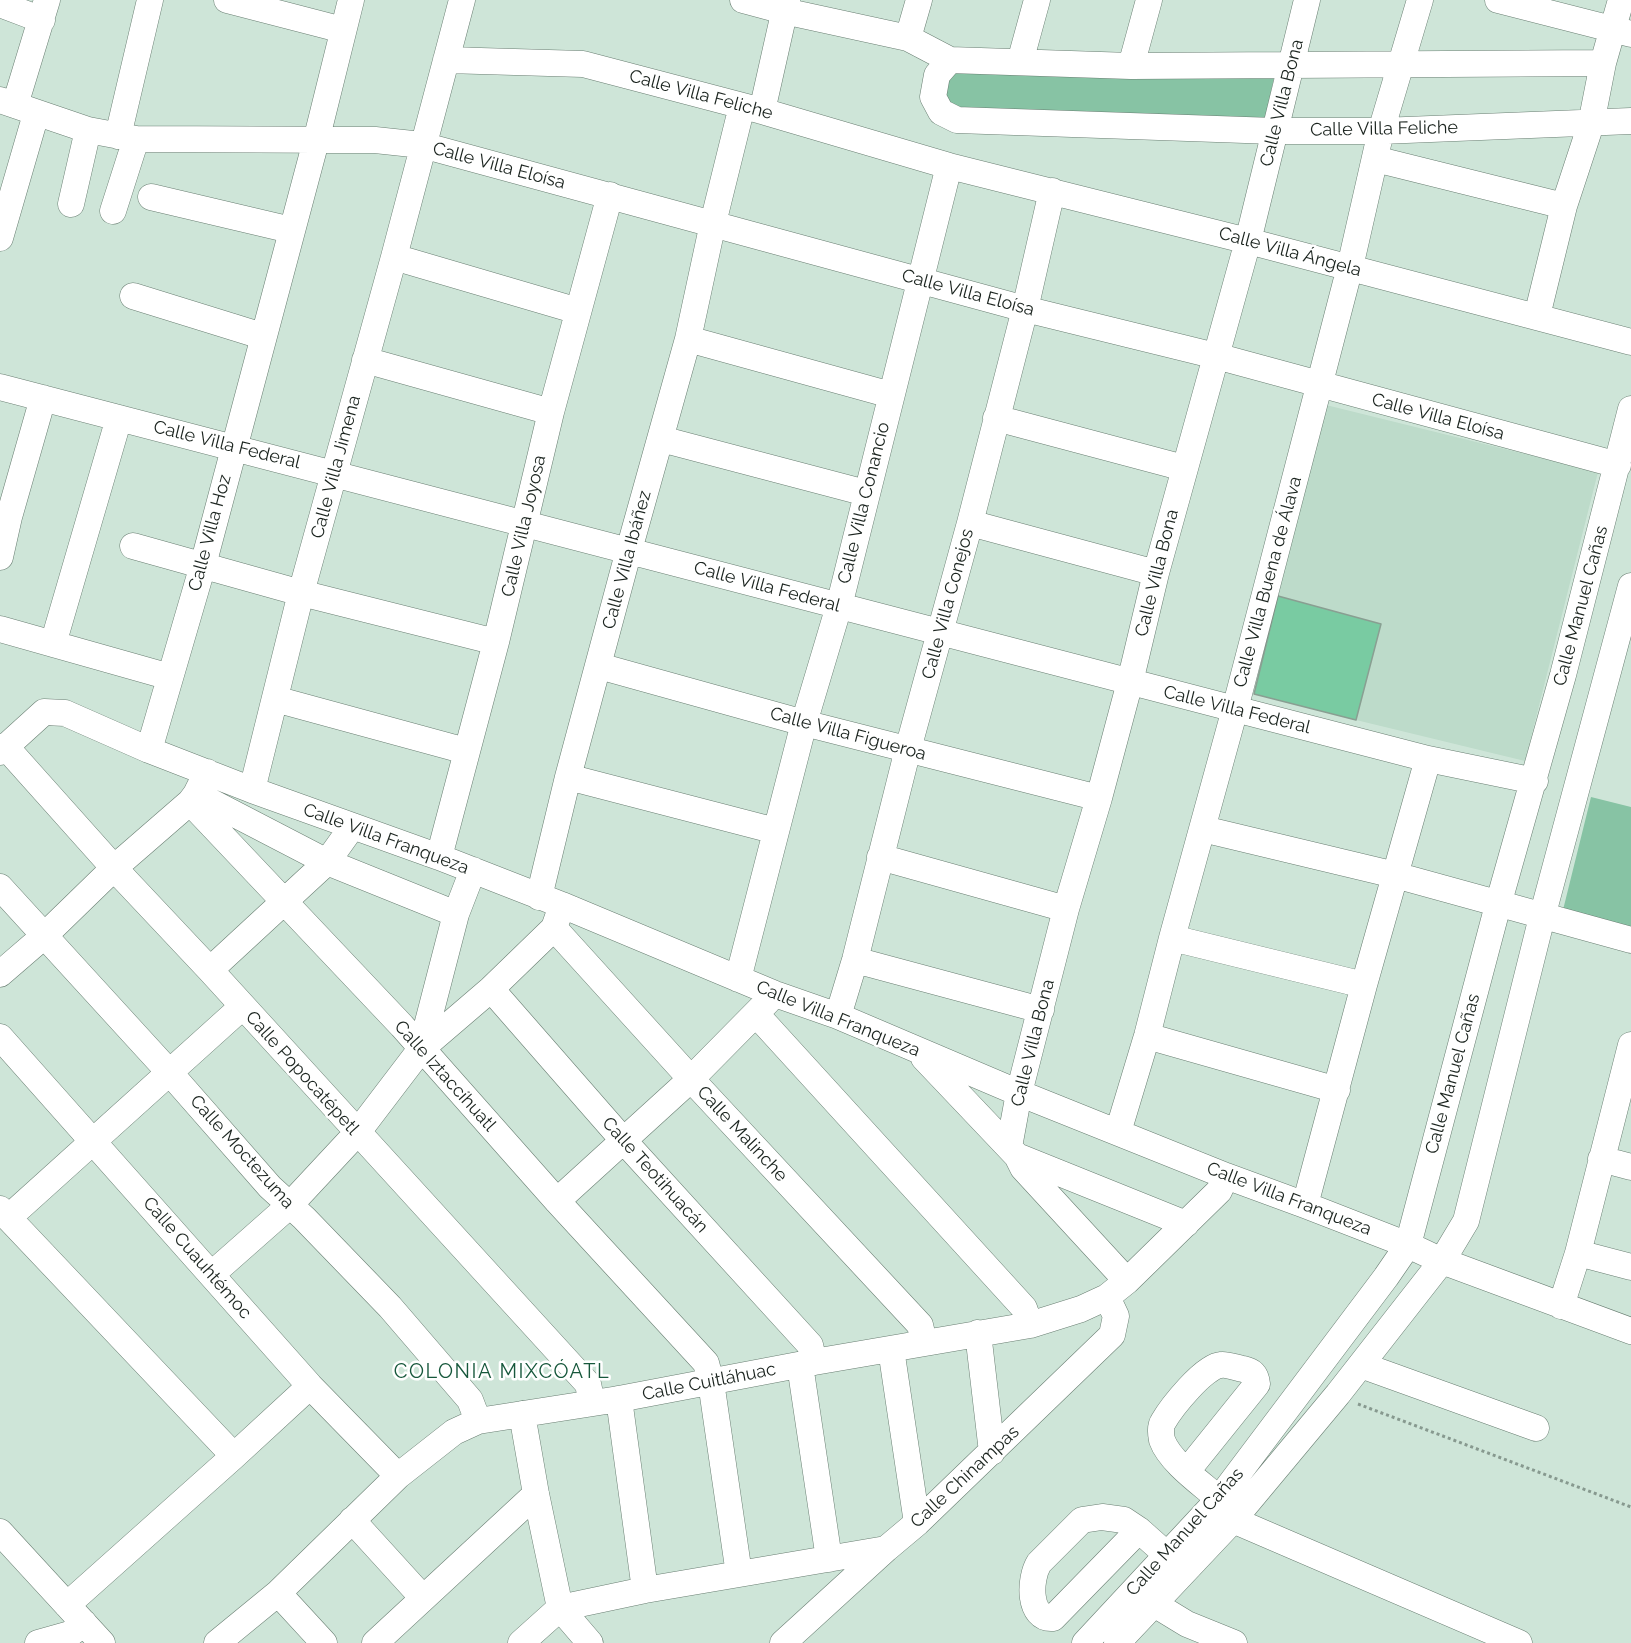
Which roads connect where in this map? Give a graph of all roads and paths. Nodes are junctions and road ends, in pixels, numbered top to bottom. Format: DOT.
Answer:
graph roads {
  1 [pos="150,0"];
  2 [pos="227,0"];
  3 [pos="351,0"];
  4 [pos="462,0"];
  5 [pos="743,0"];
  6 [pos="919,0"];
  7 [pos="1037,0"];
  8 [pos="1149,0"];
  9 [pos="1308,0"];
  10 [pos="1420,0"];
  11 [pos="1498,0"];
  12 [pos="1621,0"];
  13 [pos="0,4"];
  14 [pos="785,6"];
  15 [pos="45,10"];
  16 [pos="343,30"];
  17 [pos="1622,32"];
  18 [pos="908,38"];
  19 [pos="447,60"];
  20 [pos="950,60"];
  21 [pos="1020,62"];
  22 [pos="1603,63"];
  23 [pos="1291,65"];
  24 [pos="1400,65"];
  25 [pos="1131,66"];
  26 [pos="17,106"];
  27 [pos="752,108"];
  28 [pos="1631,121"];
  29 [pos="1591,123"];
  30 [pos="88,130"];
  31 [pos="1274,130"];
  32 [pos="1381,131"];
  33 [pos="127,138"];
  34 [pos="316,141"];
  35 [pos="422,145"];
  36 [pos="1374,159"];
  37 [pos="949,166"];
  38 [pos="1052,191"];
  39 [pos="610,195"];
  40 [pos="151,197"];
  41 [pos="71,204"];
  42 [pos="1564,206"];
  43 [pos="113,211"];
  44 [pos="713,223"];
  45 [pos="291,230"];
  46 [pos="0,238"];
  47 [pos="1248,241"];
  48 [pos="394,257"];
  49 [pos="1350,267"];
  50 [pos="920,280"];
  51 [pos="133,296"];
  52 [pos="1025,309"];
  53 [pos="578,311"];
  54 [pos="1537,316"];
  55 [pos="262,336"];
  56 [pos="688,339"];
  57 [pos="1631,342"];
  58 [pos="1216,356"];
  59 [pos="365,360"];
  60 [pos="1319,385"];
  61 [pos="0,387"];
  62 [pos="891,394"];
  63 [pos="43,398"];
  64 [pos="1631,409"];
  65 [pos="551,412"];
  66 [pos="119,418"];
  67 [pos="996,418"];
  68 [pos="661,439"];
  69 [pos="233,446"];
  70 [pos="1618,465"];
  71 [pos="1184,468"];
  72 [pos="336,473"];
  73 [pos="866,493"];
  74 [pos="5,516"];
  75 [pos="970,523"];
  76 [pos="524,524"];
  77 [pos="133,546"];
  78 [pos="629,550"];
  79 [pos="0,557"];
  80 [pos="202,565"];
  81 [pos="1156,573"];
  82 [pos="1631,586"];
  83 [pos="301,593"];
  84 [pos="839,606"];
  85 [pos="0,629"];
  86 [pos="940,633"];
  87 [pos="496,642"];
  88 [pos="53,644"];
  89 [pos="599,666"];
  90 [pos="170,677"];
  91 [pos="1130,682"];
  92 [pos="275,699"];
  93 [pos="1235,709"];
  94 [pos="804,723"];
  95 [pos="3,749"];
  96 [pos="908,749"];
  97 [pos="149,750"];
  98 [pos="466,751"];
  99 [pos="1428,759"];
  100 [pos="568,777"];
  101 [pos="1535,781"];
  102 [pos="198,789"];
  103 [pos="252,790"];
  104 [pos="1099,798"];
  105 [pos="351,827"];
  106 [pos="1203,829"];
  107 [pos="776,831"];
  108 [pos="439,857"];
  109 [pos="880,857"];
  110 [pos="327,862"];
  111 [pos="114,868"];
  112 [pos="472,870"];
  113 [pos="1395,875"];
  114 [pos="0,887"];
  115 [pos="284,902"];
  116 [pos="1498,905"];
  117 [pos="1066,909"];
  118 [pos="552,910"];
  119 [pos="456,914"];
  120 [pos="1542,917"];
  121 [pos="44,936"];
  122 [pos="1172,938"];
  123 [pos="1631,940"];
  124 [pos="855,960"];
  125 [pos="210,970"];
  126 [pos="0,974"];
  127 [pos="738,979"];
  128 [pos="1364,985"];
  129 [pos="491,989"];
  130 [pos="775,994"];
  131 [pos="242,1007"];
  132 [pos="1041,1010"];
  133 [pos="756,1014"];
  134 [pos="838,1016"];
  135 [pos="1147,1036"];
  136 [pos="0,1037"];
  137 [pos="421,1049"];
  138 [pos="916,1050"];
  139 [pos="1630,1051"];
  140 [pos="170,1072"];
  141 [pos="691,1079"];
  142 [pos="1337,1090"];
  143 [pos="1019,1093"];
  144 [pos="1118,1132"];
  145 [pos="357,1133"];
  146 [pos="93,1140"];
  147 [pos="623,1140"];
  148 [pos="1013,1151"];
  149 [pos="1601,1159"];
  150 [pos="1631,1167"];
  151 [pos="1226,1176"];
  152 [pos="557,1201"];
  153 [pos="1305,1205"];
  154 [pos="289,1206"];
  155 [pos="4,1213"];
  156 [pos="1186,1224"];
  157 [pos="1407,1245"];
  158 [pos="1578,1253"];
  159 [pos="1442,1261"];
  160 [pos="1631,1268"];
  161 [pos="212,1274"];
  162 [pos="1127,1281"];
  163 [pos="1107,1297"];
  164 [pos="1561,1306"];
  165 [pos="1030,1325"];
  166 [pos="1631,1331"];
  167 [pos="978,1333"];
  168 [pos="924,1342"];
  169 [pos="891,1349"];
  170 [pos="807,1363"];
  171 [pos="1361,1365"];
  172 [pos="711,1383"];
  173 [pos="310,1386"];
  174 [pos="1338,1394"];
  175 [pos="619,1399"];
  176 [pos="592,1403"];
  177 [pos="522,1414"];
  178 [pos="478,1421"];
  179 [pos="1536,1428"];
  180 [pos="992,1452"];
  181 [pos="234,1456"];
  182 [pos="1187,1471"];
  183 [pos="398,1476"];
  184 [pos="536,1494"];
  185 [pos="1219,1499"];
  186 [pos="1631,1507"];
  187 [pos="352,1520"];
  188 [pos="1233,1520"];
  189 [pos="917,1523"];
  190 [pos="1139,1530"];
  191 [pos="0,1532"];
  192 [pos="886,1549"];
  193 [pos="1167,1555"];
  194 [pos="829,1558"];
  195 [pos="739,1574"];
  196 [pos="645,1590"];
  197 [pos="278,1593"];
  198 [pos="1143,1597"];
  199 [pos="423,1598"];
  200 [pos="560,1608"];
  201 [pos="75,1614"];
  202 [pos="38,1643"];
  203 [pos="102,1643"];
  204 [pos="217,1643"];
  205 [pos="324,1643"];
  206 [pos="375,1643"];
  207 [pos="521,1643"];
  208 [pos="590,1643"];
  209 [pos="783,1643"];
  210 [pos="1085,1643"];
  211 [pos="1117,1643"];
  212 [pos="1234,1643"];
  213 [pos="1519,1643"];
  1 -- 33 [label="street"];
  2 -- 16 [label="street"];
  3 -- 16 [label="street, Calle Villa Hoz"];
  4 -- 19 [label="street, Calle Villa Jimena"];
  5 -- 14 [label="street"];
  6 -- 18 [label="street"];
  7 -- 21 [label="street"];
  8 -- 25 [label="street"];
  9 -- 23 [label="street, Calle Villa Bona"];
  10 -- 24 [label="street, Calle Villa Buena de Álava"];
  11 -- 17 [label="street"];
  12 -- 17 [label="street"];
  13 -- 15 [label="street"];
  14 -- 18 [label="street"];
  14 -- 27 [label="street, Calle Villa Ibáñez"];
  15 -- 26 [label="street"];
  16 -- 34 [label="street, Calle Villa Hoz"];
  17 -- 22 [label="street"];
  18 -- 20 [label="street"];
  19 -- 27 [label="street, Calle Villa Feliche"];
  19 -- 35 [label="street, Calle Villa Jimena"];
  20 -- 21 [label="street"];
  20 -- 31 [label="street, Calle Villa Feliche"];
  21 -- 25 [label="street"];
  22 -- 24 [label="street"];
  22 -- 29 [label="street"];
  23 -- 24 [label="street"];
  23 -- 25 [label="street"];
  23 -- 31 [label="street, Calle Villa Bona"];
  24 -- 32 [label="street, Calle Villa Buena de Álava"];
  26 -- 30 [label="street, Calle Villa Eloísa"];
  26 -- 46 [label="street"];
  27 -- 37 [label="street, Calle Villa Feliche"];
  27 -- 44 [label="street, Calle Villa Ibáñez"];
  28 -- 29 [label="street, Calle Villa Feliche"];
  29 -- 32 [label="street, Calle Villa Feliche"];
  29 -- 42 [label="street"];
  30 -- 33 [label="street, Calle Villa Eloísa"];
  30 -- 41 [label="street"];
  31 -- 32 [label="street, Calle Villa Feliche"];
  31 -- 47 [label="street, Calle Villa Bona"];
  32 -- 36 [label="street, Calle Villa Buena de Álava"];
  33 -- 34 [label="street, Calle Villa Eloísa"];
  33 -- 43 [label="street"];
  34 -- 35 [label="street, Calle Villa Eloísa"];
  34 -- 45 [label="street, Calle Villa Hoz"];
  35 -- 39 [label="street, Calle Villa Eloísa"];
  35 -- 48 [label="street, Calle Villa Jimena"];
  36 -- 42 [label="street"];
  36 -- 49 [label="street, Calle Villa Buena de Álava"];
  37 -- 38 [label="street, Calle Villa Ángela"];
  37 -- 50 [label="street, Calle Villa Conancio"];
  38 -- 47 [label="street, Calle Villa Ángela"];
  38 -- 52 [label="street, Calle Villa Conejos"];
  39 -- 44 [label="street, Calle Villa Eloísa"];
  39 -- 53 [label="street, Calle Villa Joyosa"];
  40 -- 45 [label="street"];
  42 -- 54 [label="street"];
  44 -- 50 [label="street, Calle Villa Eloísa"];
  44 -- 56 [label="street, Calle Villa Ibáñez"];
  45 -- 55 [label="street, Calle Villa Hoz"];
  47 -- 49 [label="street, Calle Villa Ángela"];
  47 -- 58 [label="street, Calle Villa Bona"];
  48 -- 53 [label="street"];
  48 -- 59 [label="street, Calle Villa Jimena"];
  49 -- 54 [label="street, Calle Villa Ángela"];
  49 -- 60 [label="street, Calle Villa Buena de Álava"];
  50 -- 52 [label="street, Calle Villa Eloísa"];
  50 -- 62 [label="street, Calle Villa Conancio"];
  51 -- 55 [label="street"];
  52 -- 58 [label="street, Calle Villa Eloísa"];
  52 -- 67 [label="street, Calle Villa Conejos"];
  53 -- 65 [label="street, Calle Villa Joyosa"];
  54 -- 57 [label="street, Calle Villa Ángela"];
  55 -- 69 [label="street, Calle Villa Hoz"];
  56 -- 62 [label="street"];
  56 -- 68 [label="street, Calle Villa Ibáñez"];
  58 -- 60 [label="street, Calle Villa Eloísa"];
  58 -- 71 [label="street, Calle Villa Bona"];
  59 -- 65 [label="street"];
  59 -- 72 [label="street, Calle Villa Jimena"];
  60 -- 70 [label="street, Calle Villa Eloísa"];
  60 -- 93 [label="street, Calle Villa Buena de Álava"];
  61 -- 63 [label="street, Calle Villa Federal"];
  62 -- 73 [label="street, Calle Villa Conancio"];
  63 -- 66 [label="street, Calle Villa Federal"];
  63 -- 74 [label="street"];
  64 -- 70 [label="street, Calle Manuel Cañas"];
  65 -- 76 [label="street, Calle Villa Joyosa"];
  66 -- 69 [label="street, Calle Villa Federal"];
  66 -- 88 [label="street"];
  67 -- 71 [label="street"];
  67 -- 75 [label="street, Calle Villa Conejos"];
  68 -- 73 [label="street"];
  68 -- 78 [label="street, Calle Villa Ibáñez"];
  69 -- 72 [label="street, Calle Villa Federal"];
  69 -- 80 [label="street, Calle Villa Hoz"];
  70 -- 101 [label="street, Calle Manuel Cañas"];
  71 -- 81 [label="street, Calle Villa Bona"];
  72 -- 76 [label="street, Calle Villa Federal"];
  72 -- 83 [label="street, Calle Villa Jimena"];
  73 -- 84 [label="street, Calle Villa Conancio"];
  74 -- 79 [label="street"];
  75 -- 81 [label="street"];
  75 -- 86 [label="street, Calle Villa Conejos"];
  76 -- 78 [label="street, Calle Villa Federal"];
  76 -- 87 [label="street, Calle Villa Joyosa"];
  77 -- 80 [label="street"];
  78 -- 84 [label="street, Calle Villa Federal"];
  78 -- 89 [label="street, Calle Villa Ibáñez"];
  80 -- 83 [label="street"];
  80 -- 90 [label="street, Calle Villa Hoz"];
  81 -- 91 [label="street, Calle Villa Bona"];
  82 -- 120 [label="street, Calle Manuel Cañas"];
  83 -- 87 [label="street"];
  83 -- 92 [label="street, Calle Villa Jimena"];
  84 -- 86 [label="street, Calle Villa Federal"];
  84 -- 94 [label="street, Calle Villa Conancio"];
  85 -- 88 [label="street"];
  86 -- 91 [label="street, Calle Villa Federal"];
  86 -- 96 [label="street, Calle Villa Conejos"];
  87 -- 98 [label="street, Calle Villa Joyosa"];
  88 -- 90 [label="street"];
  89 -- 94 [label="street, Calle Villa Figueroa"];
  89 -- 100 [label="street, Calle Villa Ibáñez"];
  90 -- 97 [label="street, Calle Villa Hoz"];
  91 -- 93 [label="street, Calle Villa Federal"];
  91 -- 104 [label="street, Calle Villa Bona"];
  92 -- 98 [label="street"];
  92 -- 103 [label="street, Calle Villa Jimena"];
  93 -- 99 [label="street, Calle Villa Federal"];
  93 -- 106 [label="street, Calle Villa Buena de Álava"];
  94 -- 96 [label="street, Calle Villa Figueroa"];
  94 -- 107 [label="street, Calle Villa Conancio"];
  95 -- 97 [label="street, Calle Villa Franqueza"];
  95 -- 111 [label="street, Calle Popocatépetl"];
  96 -- 104 [label="street, Calle Villa Figueroa"];
  96 -- 109 [label="street, Calle Villa Conejos"];
  97 -- 102 [label="street, Calle Villa Franqueza"];
  98 -- 108 [label="street, Calle Villa Joyosa"];
  99 -- 101 [label="street, Calle Villa Federal"];
  99 -- 113 [label="street"];
  100 -- 107 [label="street"];
  100 -- 118 [label="street, Calle Villa Ibáñez"];
  101 -- 116 [label="street, Calle Manuel Cañas"];
  102 -- 103 [label="street, Calle Villa Franqueza"];
  102 -- 110 [label="street"];
  102 -- 111 [label="street"];
  102 -- 115 [label="street, Calle Iztaccíhuatl"];
  103 -- 105 [label="street, Calle Villa Franqueza"];
  104 -- 117 [label="street, Calle Villa Bona"];
  105 -- 108 [label="street, Calle Villa Franqueza"];
  105 -- 110 [label="street"];
  106 -- 113 [label="street"];
  106 -- 122 [label="street, Calle Villa Buena de Álava"];
  107 -- 127 [label="street, Calle Villa Conancio"];
  108 -- 112 [label="street, Calle Villa Franqueza"];
  109 -- 117 [label="street"];
  109 -- 124 [label="street, Calle Villa Conejos"];
  110 -- 115 [label="street"];
  110 -- 119 [label="street"];
  111 -- 121 [label="street"];
  111 -- 125 [label="street, Calle Popocatépetl"];
  112 -- 118 [label="street, Calle Villa Franqueza"];
  112 -- 119 [label="street"];
  113 -- 116 [label="street"];
  113 -- 128 [label="street"];
  114 -- 121 [label="street, Calle Moctezuma"];
  115 -- 125 [label="street"];
  115 -- 137 [label="street, Calle Iztaccíhuatl"];
  116 -- 120 [label="street"];
  116 -- 157 [label="street, Calle Manuel Cañas"];
  117 -- 132 [label="street, Calle Villa Bona"];
  118 -- 127 [label="street, Calle Villa Franqueza"];
  118 -- 129 [label="street"];
  118 -- 141 [label="street, Calle Malinche"];
  119 -- 137 [label="street"];
  120 -- 123 [label="street"];
  120 -- 159 [label="street, Calle Manuel Cañas"];
  121 -- 126 [label="street"];
  121 -- 140 [label="street, Calle Moctezuma"];
  122 -- 128 [label="street"];
  122 -- 135 [label="street, Calle Villa Buena de Álava"];
  124 -- 132 [label="street"];
  124 -- 134 [label="street, Calle Villa Conejos"];
  125 -- 131 [label="street, Calle Popocatépetl"];
  127 -- 130 [label="street, Calle Villa Franqueza"];
  128 -- 142 [label="street"];
  129 -- 137 [label="street"];
  129 -- 147 [label="street, Calle Teotihuacán"];
  130 -- 133 [label="street"];
  130 -- 134 [label="street, Calle Villa Franqueza"];
  131 -- 140 [label="street"];
  131 -- 145 [label="street, Calle Popocatépetl"];
  132 -- 143 [label="street, Calle Villa Bona"];
  133 -- 141 [label="street"];
  133 -- 165 [label="street"];
  134 -- 138 [label="street, Calle Villa Franqueza"];
  135 -- 142 [label="street"];
  135 -- 144 [label="street, Calle Villa Buena de Álava"];
  136 -- 146 [label="street, Calle Cuauhtémoc"];
  137 -- 145 [label="street"];
  137 -- 152 [label="street, Calle Iztaccíhuatl"];
  138 -- 143 [label="street, Calle Villa Franqueza"];
  138 -- 148 [label="street"];
  139 -- 149 [label="street"];
  140 -- 146 [label="street"];
  140 -- 154 [label="street, Calle Moctezuma"];
  141 -- 147 [label="street"];
  141 -- 168 [label="street, Calle Malinche"];
  142 -- 153 [label="street"];
  143 -- 144 [label="street, Calle Villa Franqueza"];
  143 -- 148 [label="street, Calle Villa Bona"];
  144 -- 151 [label="street, Calle Villa Franqueza"];
  145 -- 154 [label="street"];
  145 -- 176 [label="street, Calle Popocatépetl"];
  146 -- 155 [label="street"];
  146 -- 161 [label="street, Calle Cuauhtémoc"];
  147 -- 152 [label="street"];
  147 -- 170 [label="street, Calle Teotihuacán"];
  148 -- 156 [label="street"];
  148 -- 162 [label="street"];
  149 -- 150 [label="street"];
  149 -- 158 [label="street"];
  151 -- 153 [label="street, Calle Villa Franqueza"];
  151 -- 156 [label="street, Calle Cuitláhuac"];
  152 -- 172 [label="street, Calle Iztaccíhuatl"];
  153 -- 157 [label="street, Calle Villa Franqueza"];
  154 -- 161 [label="street"];
  154 -- 178 [label="street, Calle Moctezuma"];
  155 -- 181 [label="street"];
  156 -- 162 [label="street, Calle Cuitláhuac"];
  157 -- 159 [label="street, Calle Villa Franqueza"];
  157 -- 185 [label="street, Calle Manuel Cañas"];
  158 -- 160 [label="street"];
  158 -- 164 [label="street"];
  159 -- 164 [label="street, Calle Villa Franqueza"];
  159 -- 171 [label="street, Calle Manuel Cañas"];
  161 -- 173 [label="street, Calle Cuauhtémoc"];
  162 -- 163 [label="street, Calle Cuitláhuac"];
  163 -- 165 [label="street, Calle Cuitláhuac"];
  163 -- 180 [label="street, Calle Chinampas"];
  164 -- 166 [label="street, Calle Villa Franqueza"];
  165 -- 167 [label="street, Calle Cuitláhuac"];
  167 -- 168 [label="street, Calle Cuitláhuac"];
  167 -- 180 [label="street"];
  168 -- 169 [label="street, Calle Cuitláhuac"];
  169 -- 170 [label="street, Calle Cuitláhuac"];
  169 -- 189 [label="street"];
  170 -- 172 [label="street, Calle Cuitláhuac"];
  170 -- 194 [label="street, Calle Teotihuacán"];
  171 -- 174 [label="street, Calle Manuel Cañas"];
  171 -- 179 [label="street"];
  172 -- 175 [label="street, Calle Cuitláhuac"];
  172 -- 195 [label="street, Calle Iztaccíhuatl"];
  173 -- 181 [label="street"];
  173 -- 183 [label="street, Calle Cuauhtémoc"];
  174 -- 186 [label="path"];
  174 -- 188 [label="street, Calle Manuel Cañas"];
  175 -- 176 [label="street, Calle Cuitláhuac"];
  175 -- 196 [label="street"];
  176 -- 177 [label="street, Calle Cuitláhuac"];
  177 -- 178 [label="street, Calle Cuitláhuac"];
  177 -- 184 [label="street"];
  178 -- 183 [label="street, Calle Cuitláhuac"];
  180 -- 189 [label="street, Calle Chinampas"];
  181 -- 201 [label="street"];
  182 -- 185 [label="street"];
  183 -- 187 [label="street, Calle Cuitláhuac"];
  184 -- 199 [label="street"];
  184 -- 200 [label="street"];
  185 -- 193 [label="street, Calle Manuel Cañas"];
  187 -- 197 [label="street, Calle Cuitláhuac"];
  187 -- 199 [label="street"];
  188 -- 198 [label="street, Calle Manuel Cañas"];
  188 -- 213 [label="street"];
  189 -- 192 [label="street, Calle Chinampas"];
  190 -- 193 [label="street"];
  191 -- 201 [label="street"];
  192 -- 194 [label="street"];
  192 -- 209 [label="street, Calle Chinampas"];
  193 -- 198 [label="street, Calle Manuel Cañas"];
  194 -- 195 [label="street"];
  195 -- 196 [label="street"];
  196 -- 200 [label="street"];
  197 -- 204 [label="street, Calle Cuitláhuac"];
  197 -- 205 [label="street"];
  198 -- 210 [label="street, Calle Manuel Cañas"];
  198 -- 211 [label="street, Calle Manuel Cañas"];
  198 -- 212 [label="street"];
  199 -- 206 [label="street"];
  200 -- 207 [label="street"];
  200 -- 208 [label="street"];
  201 -- 202 [label="street"];
  201 -- 203 [label="street"];
}
